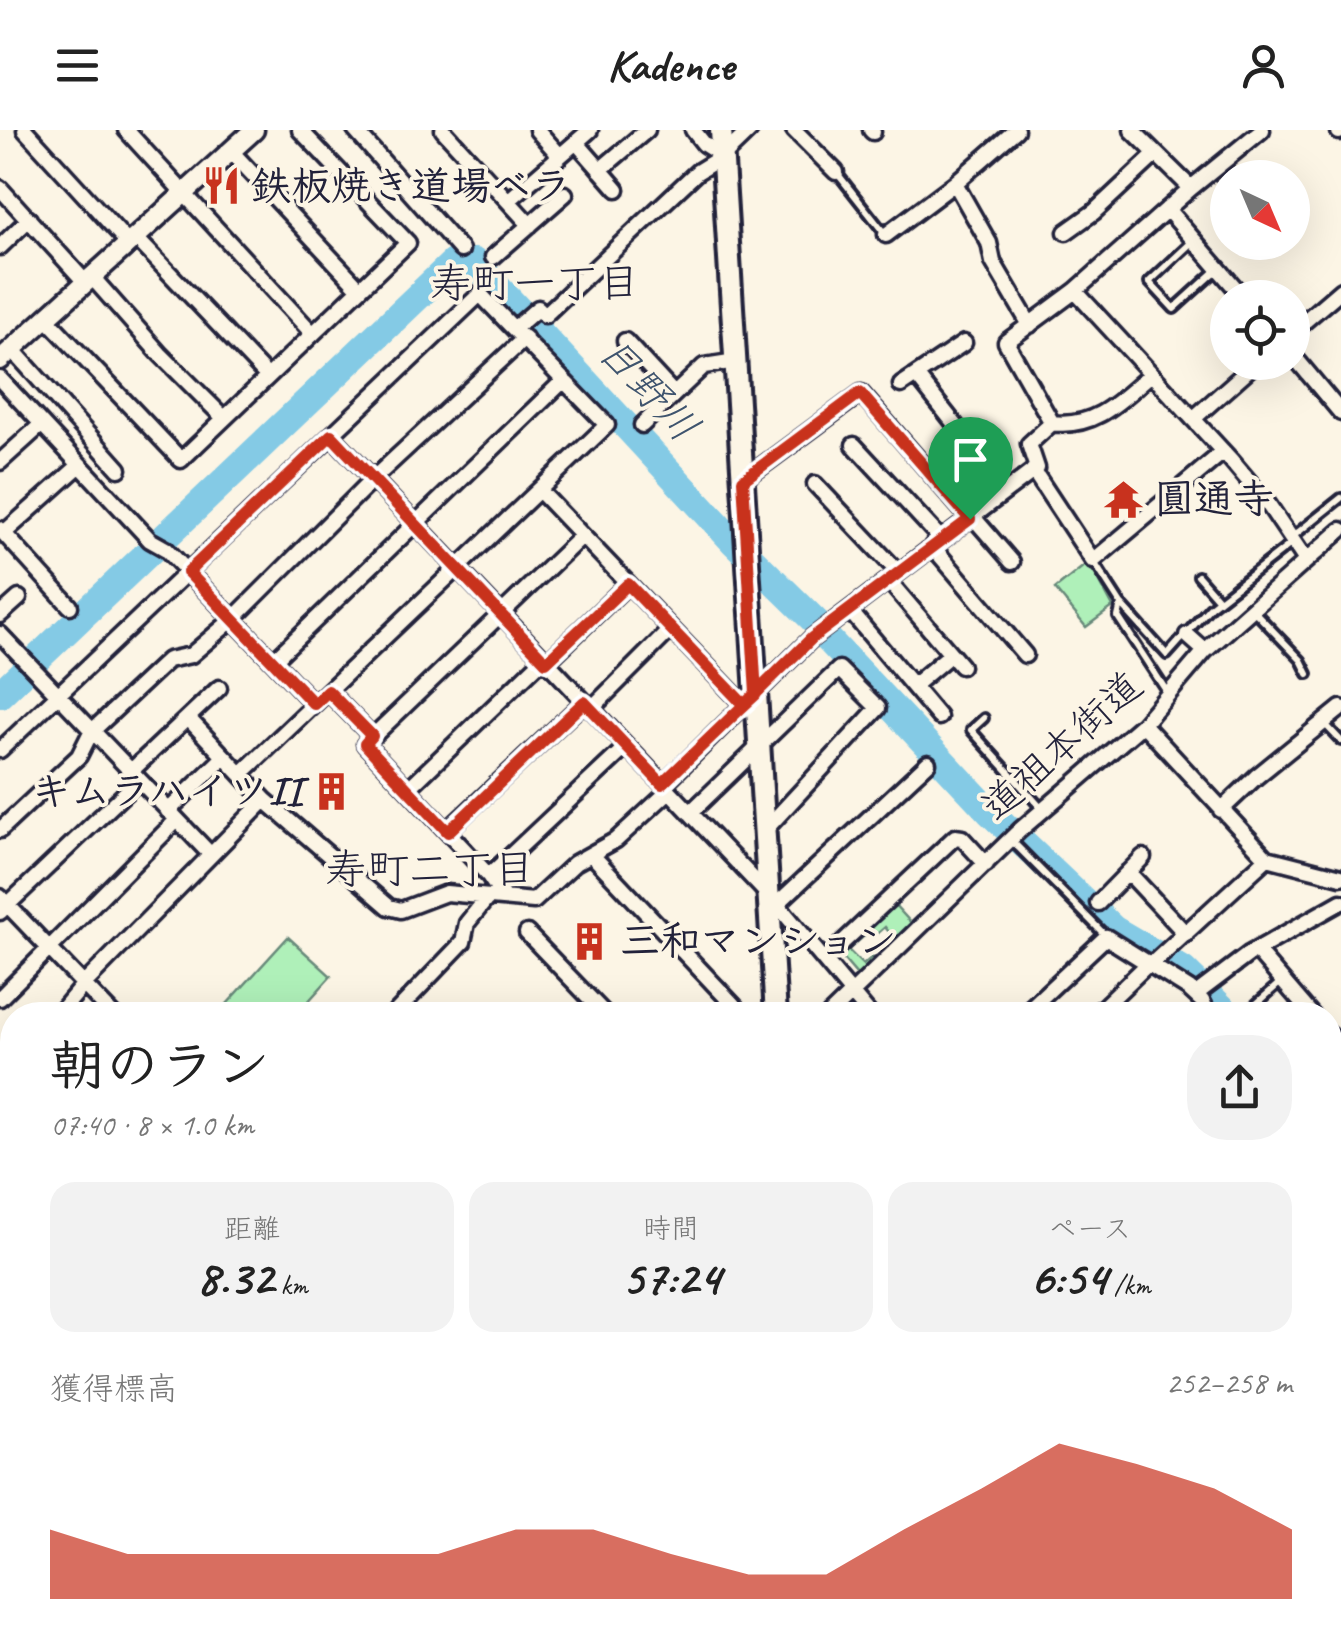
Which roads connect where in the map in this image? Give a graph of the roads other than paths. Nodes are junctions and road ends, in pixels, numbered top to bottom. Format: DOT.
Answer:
graph roads {
  1 [pos="25,130"];
  2 [pos="126,130"];
  3 [pos="254,130"];
  4 [pos="300,130"];
  5 [pos="355,130"];
  6 [pos="443,130"];
  7 [pos="537,130"];
  8 [pos="590,130"];
  9 [pos="646,130"];
  10 [pos="694,130"];
  11 [pos="721,130"];
  12 [pos="750,130"];
  13 [pos="794,130"];
  14 [pos="1016,130"];
  15 [pos="1132,130"];
  16 [pos="1262,130"];
  17 [pos="576,142"];
  18 [pos="231,151"];
  19 [pos="1156,154"];
  20 [pos="560,156"];
  21 [pos="723,156"];
  22 [pos="600,170"];
  23 [pos="836,172"];
  24 [pos="956,183"];
  25 [pos="0,188"];
  26 [pos="1191,188"];
  27 [pos="618,189"];
  28 [pos="184,194"];
  29 [pos="566,194"];
  30 [pos="508,201"];
  31 [pos="1167,209"];
  32 [pos="29,219"];
  33 [pos="530,225"];
  34 [pos="1066,232"];
  35 [pos="886,235"];
  36 [pos="1194,240"];
  37 [pos="132,241"];
  38 [pos="0,247"];
  39 [pos="461,250"];
  40 [pos="493,257"];
  41 [pos="1219,268"];
  42 [pos="89,280"];
  43 [pos="1229,280"];
  44 [pos="360,289"];
  45 [pos="1341,290"];
  46 [pos="1075,291"];
  47 [pos="1310,317"];
  48 [pos="46,318"];
  49 [pos="1030,325"];
  50 [pos="520,333"];
  51 [pos="313,334"];
  52 [pos="625,341"];
  53 [pos="964,344"];
  54 [pos="6,355"];
  55 [pos="736,360"];
  56 [pos="1151,374"];
  57 [pos="916,375"];
  58 [pos="1310,376"];
  59 [pos="268,377"];
  60 [pos="0,379"];
  61 [pos="564,380"];
  62 [pos="1236,380"];
  63 [pos="901,385"];
  64 [pos="674,394"];
  65 [pos="1341,413"];
  66 [pos="224,418"];
  67 [pos="1192,419"];
  68 [pos="1052,423"];
  69 [pos="42,424"];
  70 [pos="642,426"];
  71 [pos="331,435"];
  72 [pos="854,445"];
  73 [pos="1223,452"];
  74 [pos="0,462"];
  75 [pos="80,465"];
  76 [pos="119,468"];
  77 [pos="1033,470"];
  78 [pos="373,479"];
  79 [pos="743,480"];
  80 [pos="816,484"];
  81 [pos="540,491"];
  82 [pos="1341,498"];
  83 [pos="992,502"];
  84 [pos="971,518"];
  85 [pos="416,525"];
  86 [pos="1341,530"];
  87 [pos="2,531"];
  88 [pos="582,536"];
  89 [pos="1292,540"];
  90 [pos="937,543"];
  91 [pos="1304,559"];
  92 [pos="1093,561"];
  93 [pos="1012,562"];
  94 [pos="458,569"];
  95 [pos="188,572"];
  96 [pos="893,576"];
  97 [pos="1198,576"];
  98 [pos="628,584"];
  99 [pos="19,598"];
  100 [pos="1219,600"];
  101 [pos="1121,604"];
  102 [pos="70,606"];
  103 [pos="1252,608"];
  104 [pos="850,611"];
  105 [pos="1,612"];
  106 [pos="500,614"];
  107 [pos="232,619"];
  108 [pos="671,629"];
  109 [pos="0,634"];
  110 [pos="1187,635"];
  111 [pos="1205,651"];
  112 [pos="1024,654"];
  113 [pos="545,661"];
  114 [pos="273,662"];
  115 [pos="1308,674"];
  116 [pos="913,686"];
  117 [pos="219,688"];
  118 [pos="328,691"];
  119 [pos="56,696"];
  120 [pos="1170,696"];
  121 [pos="750,699"];
  122 [pos="314,704"];
  123 [pos="588,705"];
  124 [pos="1341,708"];
  125 [pos="188,718"];
  126 [pos="939,718"];
  127 [pos="984,718"];
  128 [pos="1324,722"];
  129 [pos="1143,724"];
  130 [pos="92,732"];
  131 [pos="372,736"];
  132 [pos="1341,741"];
  133 [pos="759,745"];
  134 [pos="626,746"];
  135 [pos="0,750"];
  136 [pos="223,758"];
  137 [pos="928,763"];
  138 [pos="241,774"];
  139 [pos="134,776"];
  140 [pos="666,788"];
  141 [pos="408,790"];
  142 [pos="265,800"];
  143 [pos="1221,810"];
  144 [pos="1044,811"];
  145 [pos="690,813"];
  146 [pos="173,816"];
  147 [pos="0,830"];
  148 [pos="765,830"];
  149 [pos="448,832"];
  150 [pos="1013,837"];
  151 [pos="591,854"];
  152 [pos="211,855"];
  153 [pos="1143,857"];
  154 [pos="1267,858"];
  155 [pos="986,864"];
  156 [pos="1128,872"];
  157 [pos="1339,873"];
  158 [pos="490,876"];
  159 [pos="488,897"];
  160 [pos="504,898"];
  161 [pos="773,899"];
  162 [pos="1341,902"];
  163 [pos="3,904"];
  164 [pos="1093,910"];
  165 [pos="527,933"];
  166 [pos="1186,934"];
  167 [pos="1106,937"];
  168 [pos="49,948"];
  169 [pos="1256,950"];
  170 [pos="824,960"];
  171 [pos="1151,964"];
  172 [pos="1282,980"];
  173 [pos="84,984"];
  174 [pos="1202,990"];
  175 [pos="853,992"];
  176 [pos="0,998"];
  177 [pos="69,1002"];
  178 [pos="101,1002"];
  179 [pos="406,1002"];
  180 [pos="593,1002"];
  181 [pos="731,1002"];
  182 [pos="776,1002"];
  183 [pos="843,1002"];
  184 [pos="860,1002"];
  185 [pos="1037,1002"];
  186 [pos="1109,1002"];
  187 [pos="1205,1002"];
  188 [pos="1258,1002"];
  189 [pos="1301,1002"];
  1 -- 37 [label="street"];
  2 -- 28 [label="street"];
  3 -- 18 [label="street"];
  4 -- 44 [label="street"];
  5 -- 39 [label="street"];
  6 -- 30 [label="street"];
  7 -- 20 [label="street"];
  8 -- 17 [label="street"];
  9 -- 22 [label="street"];
  10 -- 21 [label="street"];
  11 -- 21 [label="main road"];
  12 -- 21 [label="street"];
  13 -- 23 [label="street"];
  14 -- 24 [label="street"];
  15 -- 19 [label="street"];
  16 -- 26 [label="street"];
  17 -- 20 [label="street"];
  17 -- 22 [label="street"];
  18 -- 28 [label="street"];
  18 -- 44 [label="street"];
  19 -- 26 [label="street"];
  19 -- 34 [label="street"];
  20 -- 30 [label="street"];
  21 -- 50 [label="street"];
  21 -- 55 [label="main road"];
  22 -- 27 [label="street"];
  23 -- 35 [label="lane"];
  24 -- 35 [label="street"];
  24 -- 49 [label="street"];
  25 -- 32 [label="street"];
  26 -- 31 [label="street"];
  28 -- 37 [label="street"];
  28 -- 51 [label="street"];
  29 -- 33 [label="street"];
  30 -- 33 [label="street"];
  31 -- 36 [label="street"];
  31 -- 46 [label="street"];
  32 -- 38 [label="street"];
  32 -- 42 [label="street"];
  33 -- 40 [label="street"];
  36 -- 41 [label="street"];
  36 -- 41 [label="lane"];
  37 -- 42 [label="street"];
  37 -- 59 [label="street"];
  41 -- 43 [label="street"];
  42 -- 48 [label="street"];
  42 -- 66 [label="street"];
  44 -- 51 [label="street"];
  45 -- 47 [label="street"];
  46 -- 49 [label="street"];
  46 -- 56 [label="street"];
  48 -- 54 [label="street"];
  48 -- 66 [label="street"];
  49 -- 68 [label="street"];
  50 -- 61 [label="street"];
  50 -- 71 [label="street"];
  50 -- 78 [label="street"];
  51 -- 59 [label="street"];
  52 -- 64 [label="street"];
  53 -- 57 [label="street"];
  54 -- 76 [label="street"];
  55 -- 64 [label="street"];
  55 -- 79 [label="main road"];
  56 -- 67 [label="street"];
  56 -- 68 [label="street"];
  57 -- 63 [label="street"];
  57 -- 83 [label="street"];
  58 -- 65 [label="street"];
  59 -- 66 [label="street"];
  60 -- 69 [label="street"];
  61 -- 81 [label="street"];
  61 -- 85 [label="street"];
  62 -- 67 [label="street"];
  64 -- 70 [label="street"];
  67 -- 73 [label="street"];
  68 -- 77 [label="street"];
  69 -- 74 [label="street"];
  69 -- 75 [label="street"];
  71 -- 78 [label="street"];
  71 -- 95 [label="street"];
  72 -- 90 [label="street"];
  73 -- 89 [label="street"];
  73 -- 92 [label="street"];
  75 -- 87 [label="street"];
  75 -- 95 [label="street"];
  77 -- 83 [label="street"];
  77 -- 92 [label="street"];
  78 -- 85 [label="street"];
  78 -- 107 [label="street"];
  79 -- 84 [label="street"];
  79 -- 121 [label="main road"];
  80 -- 96 [label="street"];
  81 -- 88 [label="street"];
  81 -- 94 [label="street"];
  82 -- 89 [label="lane"];
  83 -- 84 [label="street"];
  84 -- 90 [label="street"];
  84 -- 93 [label="street"];
  85 -- 94 [label="street"];
  85 -- 114 [label="street"];
  86 -- 91 [label="street, 道祖本街道"];
  87 -- 102 [label="street"];
  88 -- 98 [label="street"];
  88 -- 106 [label="street"];
  89 -- 91 [label="street"];
  89 -- 100 [label="lane"];
  90 -- 96 [label="street"];
  90 -- 112 [label="street"];
  91 -- 103 [label="street, 道祖本街道"];
  92 -- 101 [label="lane"];
  94 -- 106 [label="street"];
  94 -- 118 [label="street"];
  95 -- 107 [label="street"];
  95 -- 119 [label="street"];
  96 -- 104 [label="street"];
  96 -- 116 [label="street"];
  97 -- 100 [label="lane"];
  98 -- 108 [label="street"];
  98 -- 113 [label="street"];
  99 -- 105 [label="street"];
  100 -- 110 [label="lane"];
  101 -- 110 [label="lane"];
  101 -- 120 [label="lane"];
  103 -- 111 [label="street, 道祖本街道"];
  103 -- 115 [label="lane"];
  104 -- 116 [label="street"];
  104 -- 121 [label="street"];
  106 -- 113 [label="street"];
  106 -- 131 [label="street"];
  107 -- 114 [label="street"];
  107 -- 130 [label="street"];
  108 -- 121 [label="street"];
  108 -- 123 [label="street"];
  109 -- 119 [label="street"];
  110 -- 111 [label="street"];
  111 -- 120 [label="street, 道祖本街道"];
  113 -- 123 [label="street"];
  113 -- 141 [label="street"];
  114 -- 122 [label="street"];
  116 -- 126 [label="street"];
  117 -- 125 [label="street"];
  118 -- 122 [label="street"];
  118 -- 131 [label="street"];
  119 -- 130 [label="street"];
  119 -- 135 [label="street"];
  120 -- 129 [label="street, 道祖本街道"];
  121 -- 133 [label="main road"];
  121 -- 140 [label="street"];
  122 -- 138 [label="street"];
  123 -- 134 [label="street"];
  123 -- 149 [label="street"];
  124 -- 128 [label="street"];
  125 -- 136 [label="street"];
  125 -- 139 [label="street"];
  127 -- 144 [label="lane"];
  128 -- 132 [label="lane"];
  128 -- 143 [label="street"];
  129 -- 143 [label="street"];
  129 -- 144 [label="street, 道祖本街道"];
  130 -- 139 [label="street"];
  130 -- 147 [label="street"];
  131 -- 141 [label="street"];
  133 -- 145 [label="street"];
  133 -- 148 [label="main road"];
  133 -- 148 [label="street"];
  134 -- 140 [label="street"];
  134 -- 158 [label="street"];
  136 -- 138 [label="street"];
  136 -- 146 [label="street"];
  137 -- 161 [label="street"];
  138 -- 142 [label="street"];
  139 -- 146 [label="street"];
  139 -- 163 [label="street"];
  140 -- 145 [label="street"];
  140 -- 151 [label="street"];
  141 -- 149 [label="street"];
  142 -- 152 [label="street"];
  142 -- 159 [label="street"];
  143 -- 154 [label="street"];
  144 -- 150 [label="street, 道祖本街道"];
  145 -- 161 [label="street"];
  146 -- 152 [label="street"];
  146 -- 168 [label="street"];
  148 -- 161 [label="main road"];
  149 -- 158 [label="street"];
  150 -- 155 [label="street, 道祖本街道"];
  150 -- 164 [label="lane"];
  151 -- 160 [label="street"];
  151 -- 181 [label="street"];
  152 -- 173 [label="street"];
  153 -- 156 [label="street"];
  154 -- 157 [label="street"];
  154 -- 166 [label="street"];
  155 -- 170 [label="street"];
  155 -- 175 [label="street, 道祖本街道"];
  156 -- 164 [label="street"];
  156 -- 166 [label="street"];
  158 -- 160 [label="street"];
  159 -- 160 [label="street"];
  159 -- 179 [label="street"];
  161 -- 170 [label="street"];
  161 -- 182 [label="main road"];
  162 -- 169 [label="street"];
  163 -- 168 [label="street"];
  164 -- 167 [label="lane"];
  165 -- 180 [label="street"];
  166 -- 171 [label="street"];
  167 -- 171 [label="street"];
  167 -- 185 [label="street"];
  168 -- 173 [label="street"];
  168 -- 176 [label="street"];
  169 -- 172 [label="street"];
  169 -- 174 [label="street"];
  170 -- 175 [label="street"];
  171 -- 174 [label="street"];
  171 -- 186 [label="street"];
  172 -- 188 [label="lane"];
  172 -- 189 [label="street"];
  173 -- 177 [label="street"];
  173 -- 178 [label="street"];
  174 -- 187 [label="street"];
  175 -- 183 [label="street, 道祖本街道"];
  175 -- 184 [label="street"];
}
